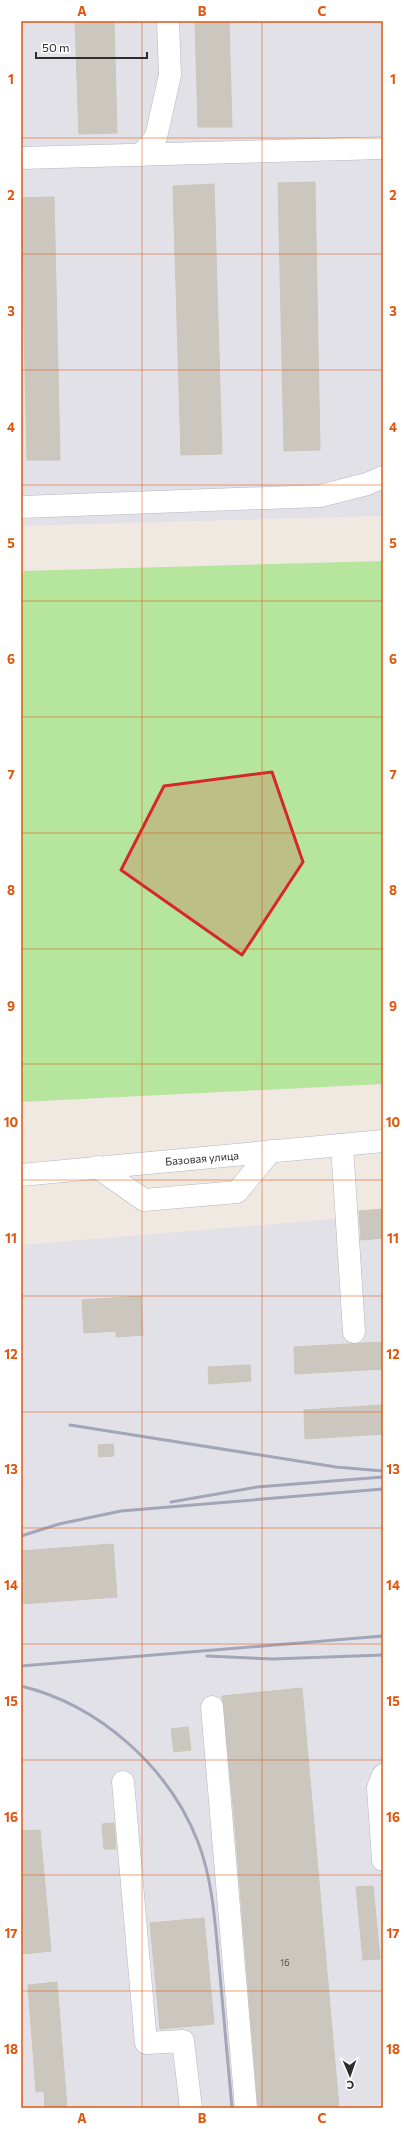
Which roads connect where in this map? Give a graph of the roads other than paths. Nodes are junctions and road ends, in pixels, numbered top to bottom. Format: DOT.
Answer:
graph roads {
  1 [pos="168,21"];
  2 [pos="383,148"];
  3 [pos="141,155"];
  4 [pos="21,158"];
  5 [pos="383,477"];
  6 [pos="21,507"];
  7 [pos="383,1141"];
  8 [pos="342,1145"];
  9 [pos="271,1151"];
  10 [pos="97,1167"];
  11 [pos="21,1174"];
  12 [pos="354,1332"];
  13 [pos="212,1707"];
  14 [pos="383,1775"];
  15 [pos="123,1782"];
  16 [pos="383,1860"];
  17 [pos="191,2108"];
  18 [pos="246,2108"];
  1 -- 3 [label="street"];
  2 -- 3 [label="street"];
  3 -- 4 [label="street"];
  5 -- 6 [label="street"];
  7 -- 8 [label="street, Базовая улица"];
  8 -- 9 [label="street, Базовая улица"];
  8 -- 12 [label="street"];
  9 -- 10 [label="street, Базовая улица"];
  9 -- 10 [label="street"];
  10 -- 11 [label="street, Базовая улица"];
  13 -- 18 [label="street"];
  14 -- 16 [label="street"];
  15 -- 17 [label="street"];
}
